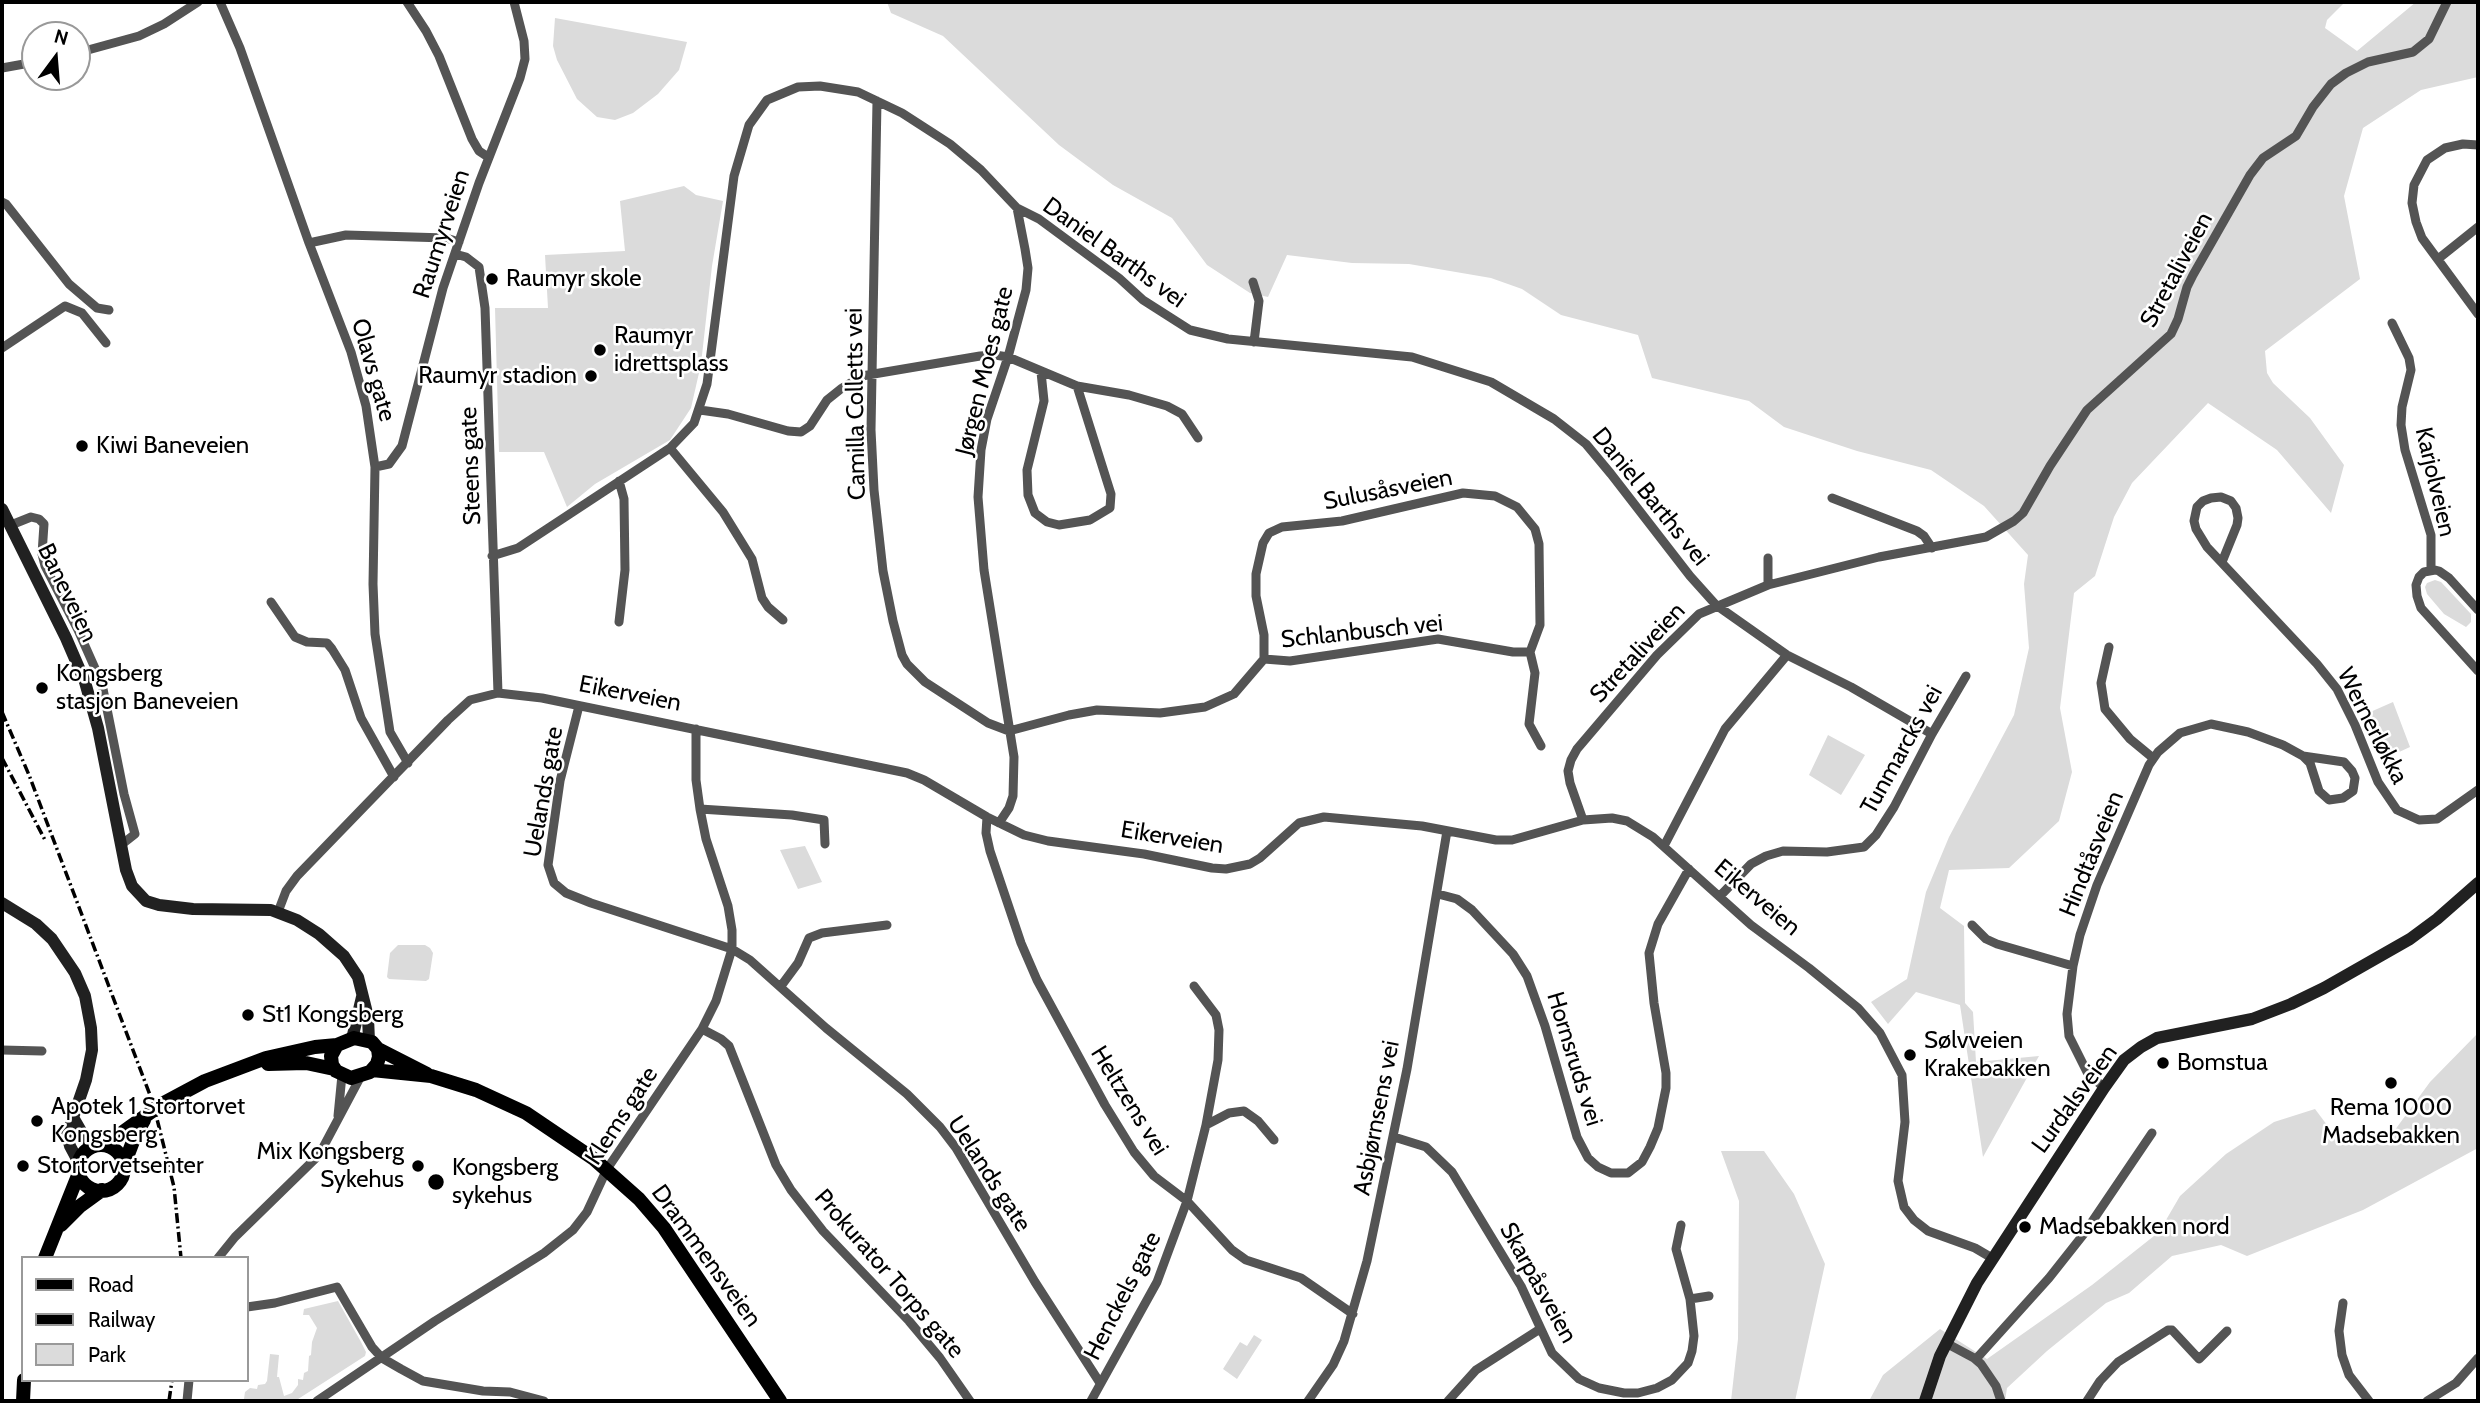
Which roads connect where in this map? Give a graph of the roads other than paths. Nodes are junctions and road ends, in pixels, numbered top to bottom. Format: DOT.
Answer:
graph roads {
  1 [pos="198,2"];
  2 [pos="220,2"];
  3 [pos="407,2"];
  4 [pos="514,2"];
  5 [pos="2447,2"];
  6 [pos="91,49"];
  7 [pos="21,65"];
  8 [pos="2,68"];
  9 [pos="877,101"];
  10 [pos="2478,145"];
  11 [pos="488,157"];
  12 [pos="2,202"];
  13 [pos="1017,208"];
  14 [pos="2478,227"];
  15 [pos="459,242"];
  16 [pos="309,243"];
  17 [pos="455,254"];
  18 [pos="2438,259"];
  19 [pos="1253,282"];
  20 [pos="109,310"];
  21 [pos="2478,314"];
  22 [pos="2392,323"];
  23 [pos="1254,342"];
  24 [pos="106,343"];
  25 [pos="2,348"];
  26 [pos="1008,357"];
  27 [pos="1041,372"];
  28 [pos="873,374"];
  29 [pos="1077,386"];
  30 [pos="700,410"];
  31 [pos="1198,438"];
  32 [pos="670,448"];
  33 [pos="375,467"];
  34 [pos="619,481"];
  35 [pos="1832,498"];
  36 [pos="2,509"];
  37 [pos="11,525"];
  38 [pos="1932,548"];
  39 [pos="492,556"];
  40 [pos="1768,558"];
  41 [pos="2221,562"];
  42 [pos="2431,570"];
  43 [pos="1768,585"];
  44 [pos="271,602"];
  45 [pos="1716,605"];
  46 [pos="2478,610"];
  47 [pos="783,620"];
  48 [pos="619,622"];
  49 [pos="2109,647"];
  50 [pos="1530,652"];
  51 [pos="1787,655"];
  52 [pos="1264,659"];
  53 [pos="2478,671"];
  54 [pos="1966,676"];
  55 [pos="498,693"];
  56 [pos="579,706"];
  57 [pos="696,729"];
  58 [pos="1009,731"];
  59 [pos="1932,734"];
  60 [pos="1541,746"];
  61 [pos="2303,756"];
  62 [pos="2153,758"];
  63 [pos="408,763"];
  64 [pos="394,777"];
  65 [pos="2478,790"];
  66 [pos="700,809"];
  67 [pos="987,817"];
  68 [pos="1583,820"];
  69 [pos="999,822"];
  70 [pos="1447,831"];
  71 [pos="825,844"];
  72 [pos="121,845"];
  73 [pos="1664,846"];
  74 [pos="1689,869"];
  75 [pos="2478,883"];
  76 [pos="1438,894"];
  77 [pos="1720,896"];
  78 [pos="2,903"];
  79 [pos="278,912"];
  80 [pos="887,925"];
  81 [pos="1972,925"];
  82 [pos="732,949"];
  83 [pos="2073,966"];
  84 [pos="781,986"];
  85 [pos="1194,986"];
  86 [pos="363,996"];
  87 [pos="702,1029"];
  88 [pos="352,1039"];
  89 [pos="337,1045"];
  90 [pos="373,1045"];
  91 [pos="2,1051"];
  92 [pos="42,1051"];
  93 [pos="249,1065"];
  94 [pos="338,1072"];
  95 [pos="367,1073"];
  96 [pos="431,1076"];
  97 [pos="2104,1088"];
  98 [pos="147,1116"];
  99 [pos="74,1119"];
  100 [pos="338,1119"];
  101 [pos="1206,1125"];
  102 [pos="2152,1133"];
  103 [pos="1394,1137"];
  104 [pos="1274,1140"];
  105 [pos="101,1145"];
  106 [pos="124,1165"];
  107 [pos="79,1168"];
  108 [pos="607,1169"];
  109 [pos="102,1190"];
  110 [pos="1187,1201"];
  111 [pos="1681,1224"];
  112 [pos="55,1231"];
  113 [pos="46,1256"];
  114 [pos="220,1256"];
  115 [pos="1992,1258"];
  116 [pos="1709,1296"];
  117 [pos="1690,1299"];
  118 [pos="2343,1303"];
  119 [pos="248,1307"];
  120 [pos="1353,1314"];
  121 [pos="1540,1329"];
  122 [pos="2227,1331"];
  123 [pos="1946,1343"];
  124 [pos="2478,1358"];
  125 [pos="382,1359"];
  126 [pos="1976,1359"];
  127 [pos="24,1382"];
  128 [pos="189,1382"];
  129 [pos="1100,1383"];
  130 [pos="23,1401"];
  131 [pos="187,1401"];
  132 [pos="317,1401"];
  133 [pos="544,1401"];
  134 [pos="780,1401"];
  135 [pos="970,1401"];
  136 [pos="1091,1401"];
  137 [pos="1308,1401"];
  138 [pos="1448,1401"];
  139 [pos="1925,1401"];
  140 [pos="2001,1401"];
  141 [pos="2087,1401"];
  142 [pos="2369,1401"];
  143 [pos="2427,1401"];
  1 -- 6 [label="street"];
  2 -- 16 [label="street, Olavs gate"];
  3 -- 11 [label="street"];
  4 -- 11 [label="street, Raumyrveien"];
  5 -- 38 [label="street, Stretaliveien"];
  7 -- 8 [label="street"];
  9 -- 13 [label="street"];
  9 -- 28 [label="street, Camilla Colletts vei"];
  9 -- 30 [label="street"];
  10 -- 18 [label="street"];
  11 -- 15 [label="street, Raumyrveien"];
  12 -- 20 [label="street"];
  13 -- 23 [label="street, Daniel Barths vei"];
  13 -- 26 [label="street, Jørgen Moes gate"];
  14 -- 18 [label="street"];
  15 -- 16 [label="street"];
  15 -- 17 [label="street, Raumyrveien"];
  16 -- 33 [label="street, Olavs gate"];
  17 -- 33 [label="street, Raumyrveien"];
  17 -- 39 [label="street, Steens gate"];
  18 -- 21 [label="street"];
  19 -- 23 [label="street"];
  22 -- 42 [label="street, Karjolveien"];
  23 -- 45 [label="street, Daniel Barths vei"];
  24 -- 25 [label="street"];
  26 -- 27 [label="street"];
  26 -- 28 [label="street"];
  26 -- 58 [label="street, Jørgen Moes gate"];
  27 -- 29 [label="street"];
  27 -- 29 [label="street"];
  28 -- 30 [label="street"];
  28 -- 58 [label="street, Camilla Colletts vei"];
  29 -- 31 [label="street"];
  30 -- 32 [label="street"];
  32 -- 34 [label="street"];
  32 -- 47 [label="street"];
  33 -- 63 [label="street, Olavs gate"];
  34 -- 39 [label="street"];
  34 -- 48 [label="street"];
  35 -- 38 [label="street"];
  36 -- 37 [label="main road, Baneveien"];
  37 -- 72 [label="main road, Baneveien"];
  37 -- 72 [label="street, Baneveien"];
  38 -- 43 [label="street, Stretaliveien"];
  39 -- 55 [label="street, Steens gate"];
  40 -- 43 [label="street"];
  41 -- 41 [label="street, Wernerløkka"];
  41 -- 65 [label="street, Wernerløkka"];
  42 -- 46 [label="street"];
  42 -- 53 [label="street"];
  43 -- 45 [label="street, Stretaliveien"];
  44 -- 64 [label="street"];
  45 -- 51 [label="street, Daniel Barths vei"];
  45 -- 68 [label="street, Stretaliveien"];
  49 -- 62 [label="street"];
  50 -- 52 [label="street, Schlanbusch vei"];
  50 -- 52 [label="street, Sulusåsveien"];
  50 -- 60 [label="street, Sulusåsveien"];
  51 -- 59 [label="street, Daniel Barths vei"];
  51 -- 73 [label="street"];
  52 -- 58 [label="street, Schlanbusch vei"];
  54 -- 59 [label="street, Tunmarcks vei"];
  55 -- 56 [label="street, Eikerveien"];
  55 -- 63 [label="street, Eikerveien"];
  56 -- 57 [label="street, Eikerveien"];
  56 -- 82 [label="street, Uelands gate"];
  57 -- 66 [label="street, Klems gate"];
  57 -- 67 [label="street, Eikerveien"];
  58 -- 69 [label="street, Jørgen Moes gate"];
  59 -- 77 [label="street, Tunmarcks vei"];
  61 -- 61 [label="street, Hindtåsveien"];
  61 -- 62 [label="street, Hindtåsveien"];
  62 -- 83 [label="street, Hindtåsveien"];
  63 -- 64 [label="street, Eikerveien"];
  64 -- 79 [label="street, Eikerveien"];
  66 -- 71 [label="street"];
  66 -- 82 [label="street, Klems gate"];
  67 -- 69 [label="street, Eikerveien"];
  67 -- 110 [label="street, Heltzens vei"];
  68 -- 70 [label="street, Eikerveien"];
  68 -- 73 [label="street, Eikerveien"];
  69 -- 70 [label="street, Eikerveien"];
  70 -- 76 [label="street, Asbjørnsens vei"];
  72 -- 79 [label="main road, Baneveien"];
  73 -- 74 [label="street, Eikerveien"];
  74 -- 76 [label="street, Hornsruds vei"];
  74 -- 77 [label="street, Eikerveien"];
  75 -- 97 [label="main road, Lurdalsveien"];
  76 -- 103 [label="street, Asbjørnsens vei"];
  77 -- 115 [label="street, Eikerveien"];
  78 -- 99 [label="main road"];
  79 -- 86 [label="main road"];
  80 -- 84 [label="street"];
  81 -- 83 [label="street"];
  82 -- 84 [label="street, Uelands gate"];
  82 -- 87 [label="street, Klems gate"];
  83 -- 97 [label="street, Hindtåsveien"];
  84 -- 129 [label="street, Uelands gate"];
  85 -- 101 [label="street, Henckels gate"];
  86 -- 88 [label="main road"];
  86 -- 90 [label="main road"];
  87 -- 108 [label="street, Klems gate"];
  87 -- 135 [label="street, Prokurator Torps gate"];
  88 -- 89 [label="main road"];
  88 -- 90 [label="main road"];
  89 -- 93 [label="main road"];
  89 -- 94 [label="main road"];
  90 -- 95 [label="main road"];
  90 -- 96 [label="main road, Drammensveien"];
  91 -- 92 [label="street"];
  93 -- 94 [label="main road"];
  93 -- 98 [label="main road"];
  94 -- 95 [label="main road"];
  94 -- 100 [label="street"];
  95 -- 96 [label="main road, Drammensveien"];
  95 -- 100 [label="street"];
  96 -- 108 [label="main road, Drammensveien"];
  97 -- 115 [label="main road, Lurdalsveien"];
  98 -- 105 [label="main road"];
  98 -- 106 [label="main road"];
  99 -- 105 [label="main road"];
  99 -- 107 [label="main road"];
  100 -- 114 [label="street"];
  101 -- 104 [label="street"];
  101 -- 110 [label="street, Henckels gate"];
  102 -- 126 [label="street"];
  103 -- 120 [label="street, Asbjørnsens vei"];
  103 -- 121 [label="street, Skarpåsveien"];
  105 -- 106 [label="main road"];
  105 -- 107 [label="main road"];
  106 -- 109 [label="main road"];
  107 -- 109 [label="main road"];
  107 -- 112 [label="main road"];
  108 -- 125 [label="street, Klems gate"];
  108 -- 134 [label="main road, Drammensveien"];
  109 -- 112 [label="main road"];
  110 -- 120 [label="street, Heltzens vei"];
  110 -- 129 [label="street, Henckels gate"];
  111 -- 117 [label="street, Skarpåsveien"];
  112 -- 113 [label="main road"];
  115 -- 123 [label="main road, Lurdalsveien"];
  116 -- 117 [label="street"];
  117 -- 121 [label="street, Skarpåsveien"];
  118 -- 142 [label="street"];
  119 -- 125 [label="street"];
  120 -- 137 [label="street, Asbjørnsens vei"];
  121 -- 138 [label="street"];
  122 -- 141 [label="street"];
  123 -- 126 [label="street"];
  123 -- 139 [label="main road, Lurdalsveien"];
  124 -- 143 [label="street"];
  125 -- 132 [label="street, Klems gate"];
  125 -- 133 [label="street"];
  126 -- 140 [label="street"];
  127 -- 130 [label="main road"];
  128 -- 131 [label="street"];
  129 -- 136 [label="street, Henckels gate"];
}
